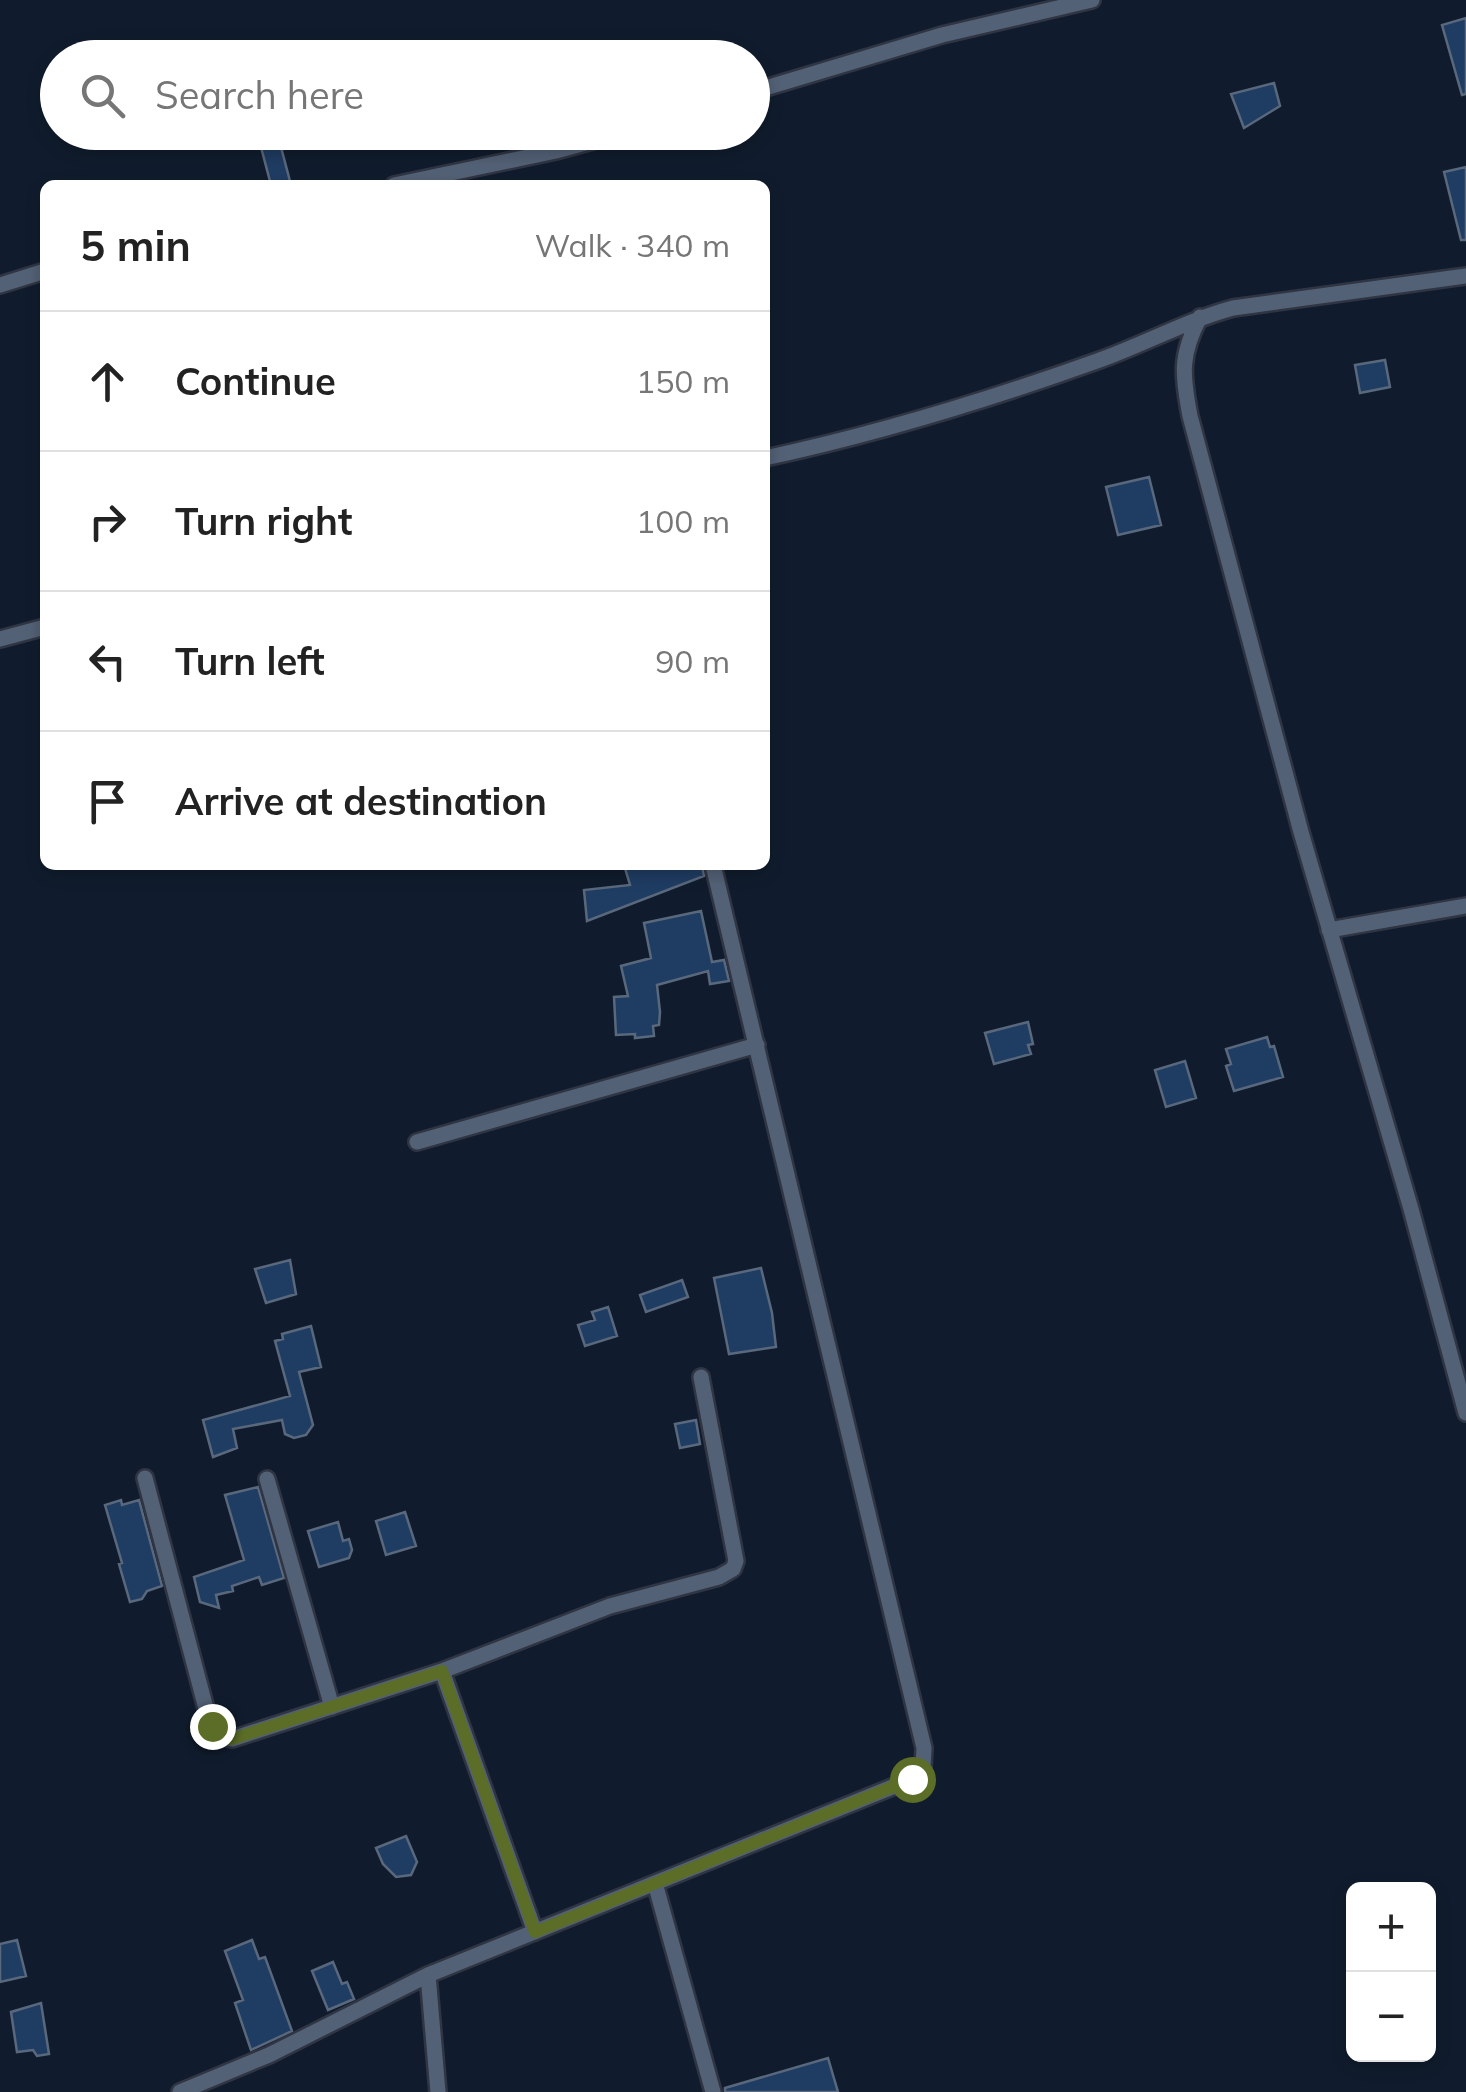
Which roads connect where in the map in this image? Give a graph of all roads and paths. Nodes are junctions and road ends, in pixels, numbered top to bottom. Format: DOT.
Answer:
graph roads {
  1 [pos="1092,0"];
  2 [pos="770,86"];
  3 [pos="560,150"];
  4 [pos="418,180"];
  5 [pos="40,273"];
  6 [pos="1466,276"];
  7 [pos="0,285"];
  8 [pos="1200,317"];
  9 [pos="770,457"];
  10 [pos="40,628"];
  11 [pos="0,638"];
  12 [pos="714,870"];
  13 [pos="1466,906"];
  14 [pos="1329,930"];
  15 [pos="757,1045"];
  16 [pos="417,1142"];
  17 [pos="701,1377"];
  18 [pos="1466,1413"];
  19 [pos="146,1478"];
  20 [pos="267,1479"];
  21 [pos="442,1671"];
  22 [pos="332,1707"];
  23 [pos="655,1883"];
  24 [pos="535,1932"];
  25 [pos="428,1976"];
  26 [pos="180,2092"];
  27 [pos="438,2092"];
  28 [pos="713,2092"];
  1 -- 2 [label="street"];
  3 -- 4 [label="street"];
  5 -- 7 [label="street"];
  6 -- 8 [label="street"];
  8 -- 9 [label="street"];
  8 -- 14 [label="street"];
  10 -- 11 [label="street"];
  12 -- 15 [label="street"];
  13 -- 14 [label="street"];
  14 -- 18 [label="street"];
  15 -- 16 [label="street"];
  15 -- 23 [label="street"];
  17 -- 21 [label="street"];
  19 -- 22 [label="street"];
  20 -- 22 [label="street"];
  21 -- 22 [label="street"];
  21 -- 24 [label="street"];
  23 -- 24 [label="street"];
  23 -- 28 [label="street"];
  24 -- 25 [label="street"];
  25 -- 26 [label="street"];
  25 -- 27 [label="street"];
}
